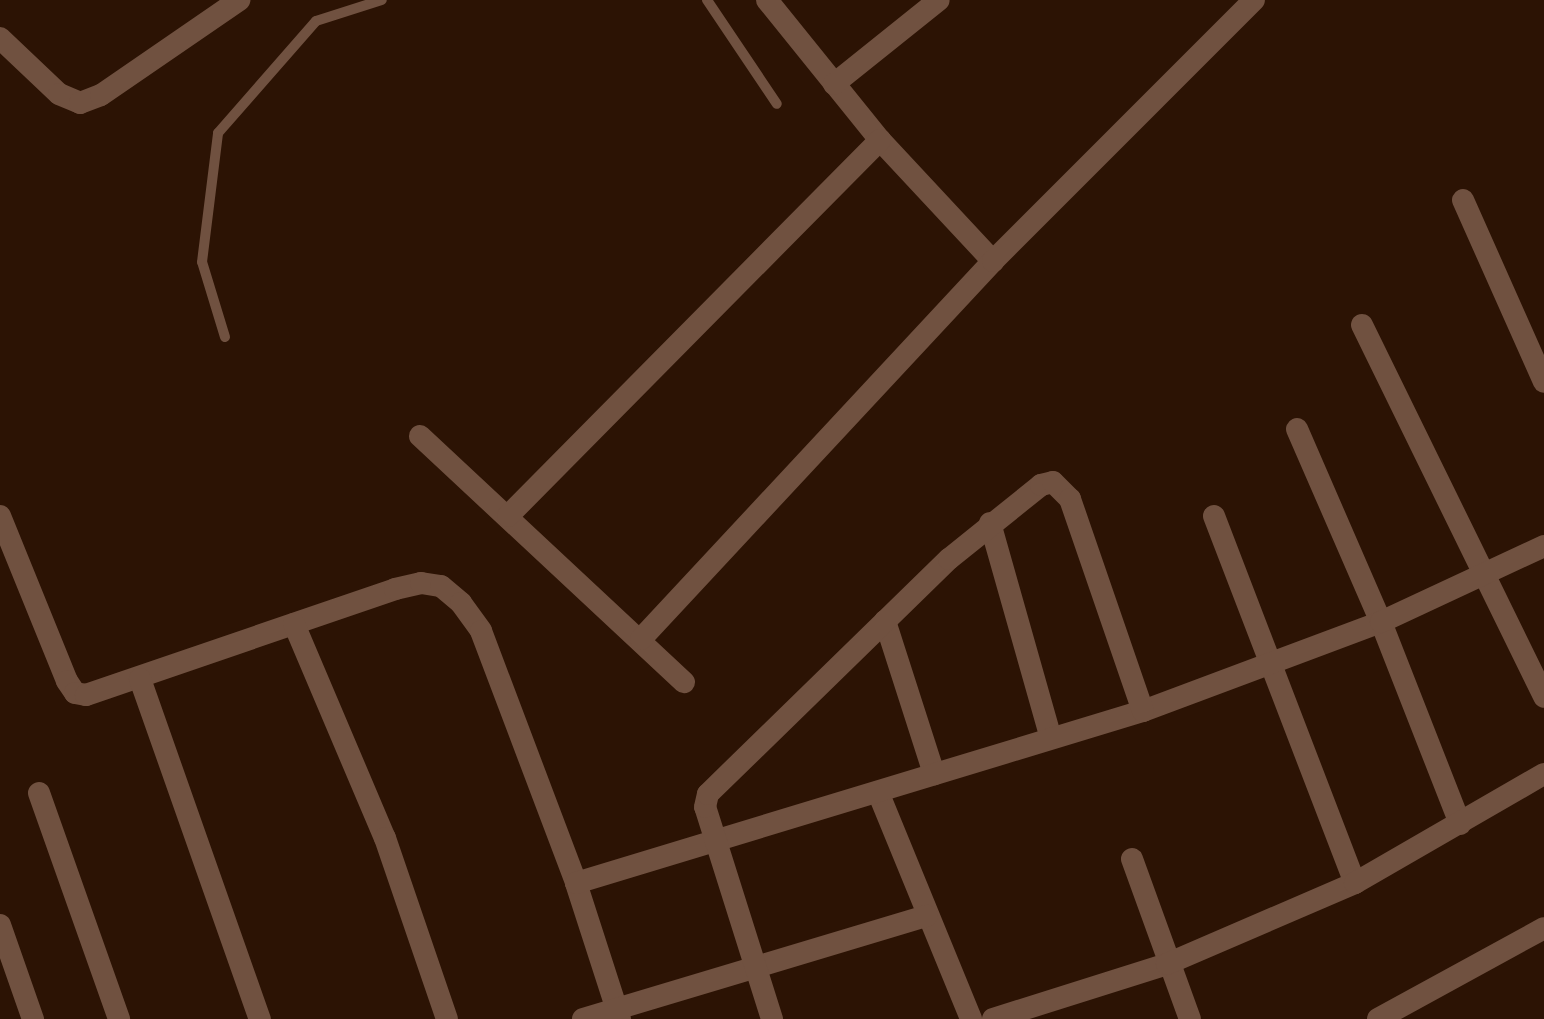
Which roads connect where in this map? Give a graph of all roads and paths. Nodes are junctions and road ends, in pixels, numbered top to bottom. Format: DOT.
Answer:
graph roads {
  1 [pos="239,0"];
  2 [pos="382,0"];
  3 [pos="707,0"];
  4 [pos="767,0"];
  5 [pos="939,0"];
  6 [pos="1254,0"];
  7 [pos="0,38"];
  8 [pos="834,84"];
  9 [pos="777,104"];
  10 [pos="880,140"];
  11 [pos="1463,200"];
  12 [pos="993,261"];
  13 [pos="1362,325"];
  14 [pos="225,337"];
  15 [pos="1544,382"];
  16 [pos="1296,429"];
  17 [pos="420,436"];
  18 [pos="0,516"];
  19 [pos="508,516"];
  20 [pos="1214,516"];
  21 [pos="990,523"];
  22 [pos="1544,546"];
  23 [pos="1485,576"];
  24 [pos="885,621"];
  25 [pos="1380,622"];
  26 [pos="294,624"];
  27 [pos="641,639"];
  28 [pos="1272,664"];
  29 [pos="140,679"];
  30 [pos="684,682"];
  31 [pos="1544,697"];
  32 [pos="1143,711"];
  33 [pos="1051,738"];
  34 [pos="934,774"];
  35 [pos="1544,774"];
  36 [pos="878,792"];
  37 [pos="39,793"];
  38 [pos="1460,824"];
  39 [pos="716,843"];
  40 [pos="1132,859"];
  41 [pos="1355,882"];
  42 [pos="576,883"];
  43 [pos="927,916"];
  44 [pos="0,925"];
  45 [pos="1544,928"];
  46 [pos="1167,964"];
  47 [pos="755,967"];
  48 [pos="619,1013"];
  49 [pos="33,1019"];
  50 [pos="120,1019"];
  51 [pos="260,1019"];
  52 [pos="447,1019"];
  53 [pos="583,1019"];
  54 [pos="772,1019"];
  55 [pos="970,1019"];
  56 [pos="993,1019"];
  57 [pos="1190,1019"];
  58 [pos="1378,1019"];
  1 -- 7 [label="street"];
  2 -- 14 [label="lane"];
  3 -- 9 [label="lane"];
  4 -- 8 [label="street"];
  5 -- 8 [label="street"];
  6 -- 12 [label="street"];
  8 -- 10 [label="street"];
  10 -- 12 [label="street"];
  10 -- 19 [label="street"];
  11 -- 15 [label="street"];
  12 -- 27 [label="street"];
  13 -- 23 [label="street"];
  16 -- 25 [label="street"];
  17 -- 19 [label="street"];
  18 -- 29 [label="street"];
  19 -- 27 [label="street"];
  20 -- 28 [label="street"];
  21 -- 24 [label="street"];
  21 -- 32 [label="street"];
  21 -- 33 [label="street"];
  22 -- 23 [label="street"];
  23 -- 25 [label="street"];
  23 -- 31 [label="street"];
  24 -- 34 [label="street"];
  24 -- 39 [label="street"];
  25 -- 28 [label="street"];
  25 -- 38 [label="street"];
  26 -- 29 [label="street"];
  26 -- 42 [label="street"];
  26 -- 52 [label="street"];
  27 -- 30 [label="street"];
  28 -- 32 [label="street"];
  28 -- 41 [label="street"];
  29 -- 51 [label="street"];
  32 -- 33 [label="street"];
  33 -- 34 [label="street"];
  34 -- 36 [label="street"];
  35 -- 38 [label="street"];
  36 -- 39 [label="street"];
  36 -- 43 [label="street"];
  37 -- 50 [label="street"];
  38 -- 41 [label="street"];
  39 -- 42 [label="street"];
  39 -- 47 [label="street"];
  40 -- 46 [label="street"];
  41 -- 46 [label="street"];
  42 -- 48 [label="street"];
  43 -- 47 [label="street"];
  43 -- 55 [label="street"];
  44 -- 49 [label="street"];
  45 -- 58 [label="street"];
  46 -- 56 [label="street"];
  46 -- 57 [label="street"];
  47 -- 48 [label="street"];
  47 -- 54 [label="street"];
  48 -- 53 [label="street"];
}
